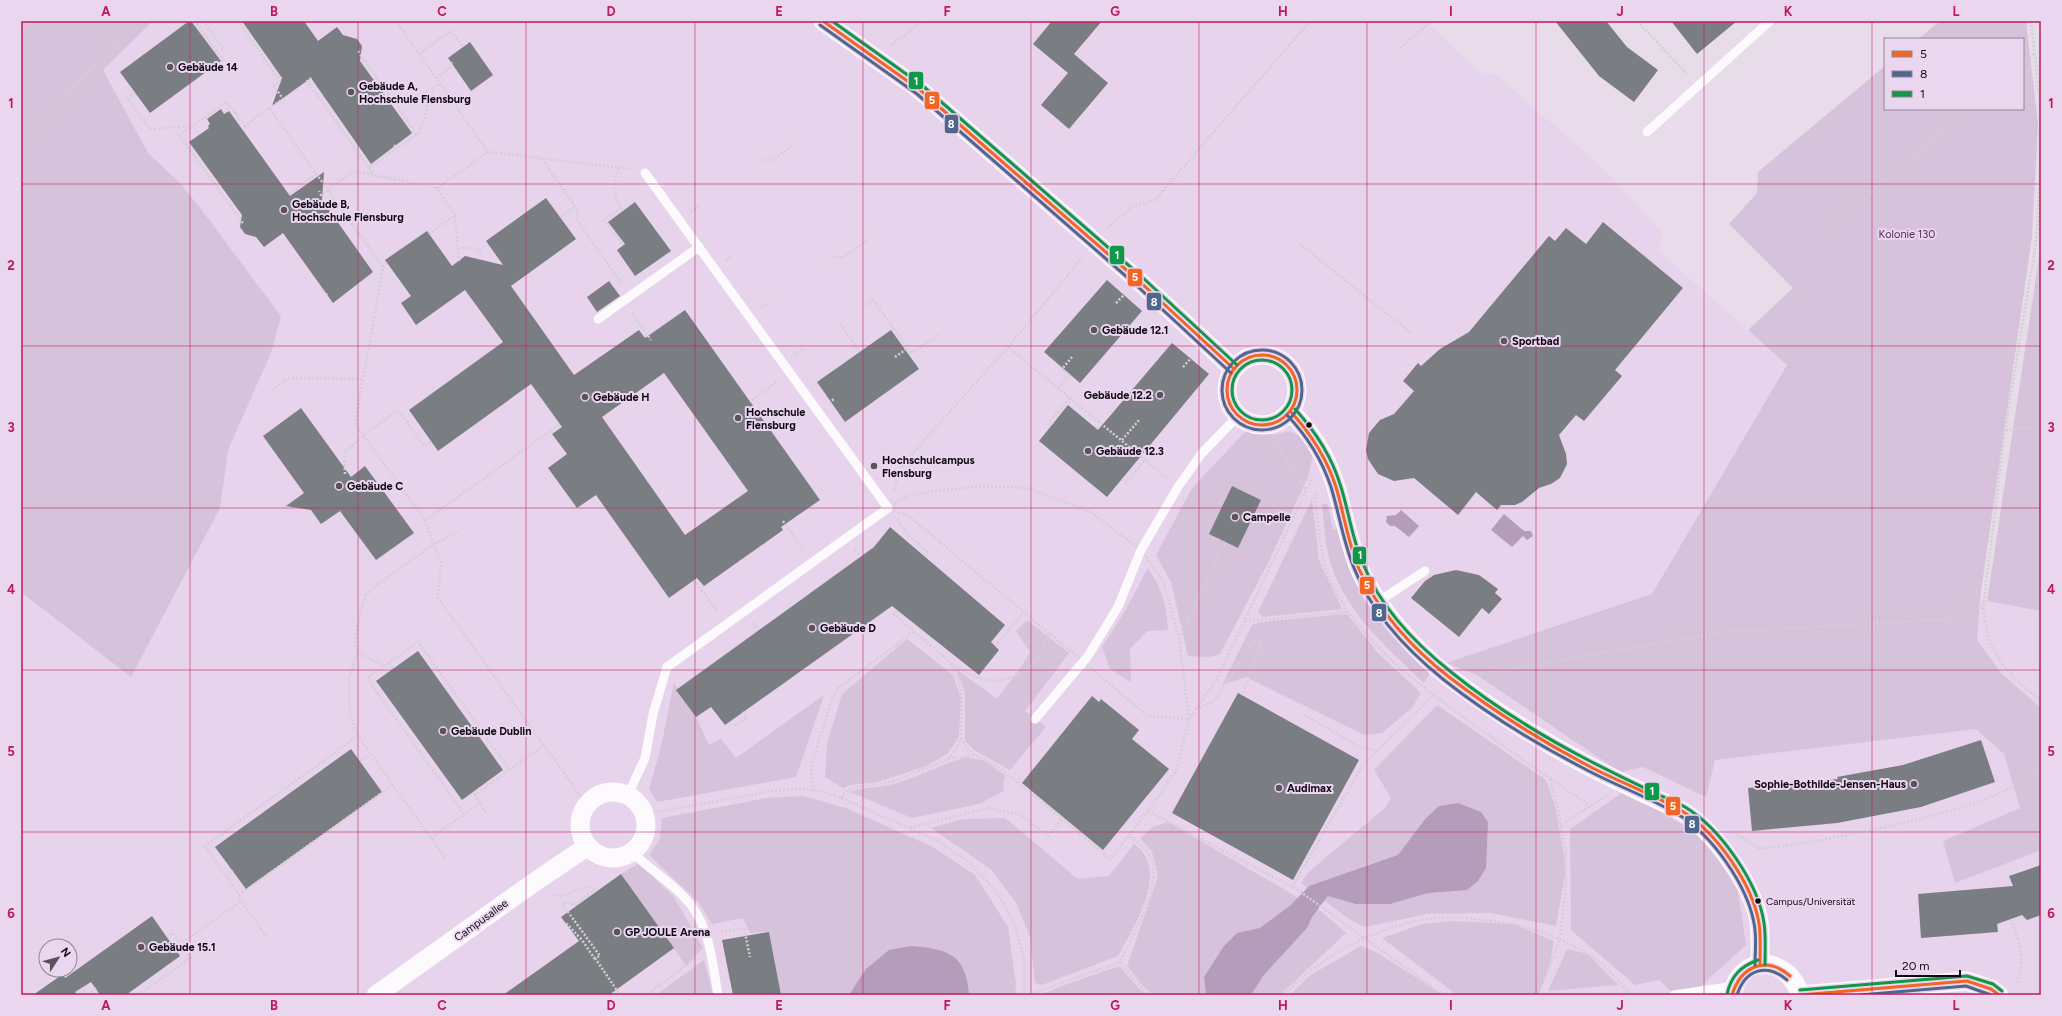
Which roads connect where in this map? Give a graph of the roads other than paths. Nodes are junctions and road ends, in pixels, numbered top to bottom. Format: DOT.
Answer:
graph roads {
  1 [pos="823,21"];
  2 [pos="1770,21"];
  3 [pos="1647,132"];
  4 [pos="645,173"];
  5 [pos="699,247"];
  6 [pos="598,319"];
  7 [pos="1234,369"];
  8 [pos="1291,412"];
  9 [pos="1238,416"];
  10 [pos="1425,571"];
  11 [pos="1379,601"];
  12 [pos="1035,719"];
  13 [pos="628,795"];
  14 [pos="588,846"];
  15 [pos="632,852"];
  16 [pos="1760,965"];
  17 [pos="1733,990"];
  18 [pos="2006,990"];
  19 [pos="376,995"];
  20 [pos="718,995"];
  21 [pos="1674,995"];
  22 [pos="1800,995"];
  1 -- 7 [label="street"];
  2 -- 3 [label="lane"];
  4 -- 5 [label="lane"];
  5 -- 6 [label="lane"];
  5 -- 13 [label="lane"];
  7 -- 8 [label="street"];
  7 -- 9 [label="street"];
  8 -- 9 [label="street"];
  8 -- 11 [label="street"];
  9 -- 12 [label="lane"];
  10 -- 11 [label="lane"];
  11 -- 16 [label="street"];
  13 -- 14 [label="street"];
  13 -- 15 [label="street"];
  14 -- 15 [label="street"];
  14 -- 19 [label="street, Campusallee"];
  15 -- 20 [label="lane"];
  16 -- 17 [label="street"];
  16 -- 22 [label="street"];
  17 -- 21 [label="lane"];
  18 -- 22 [label="street"];
}
